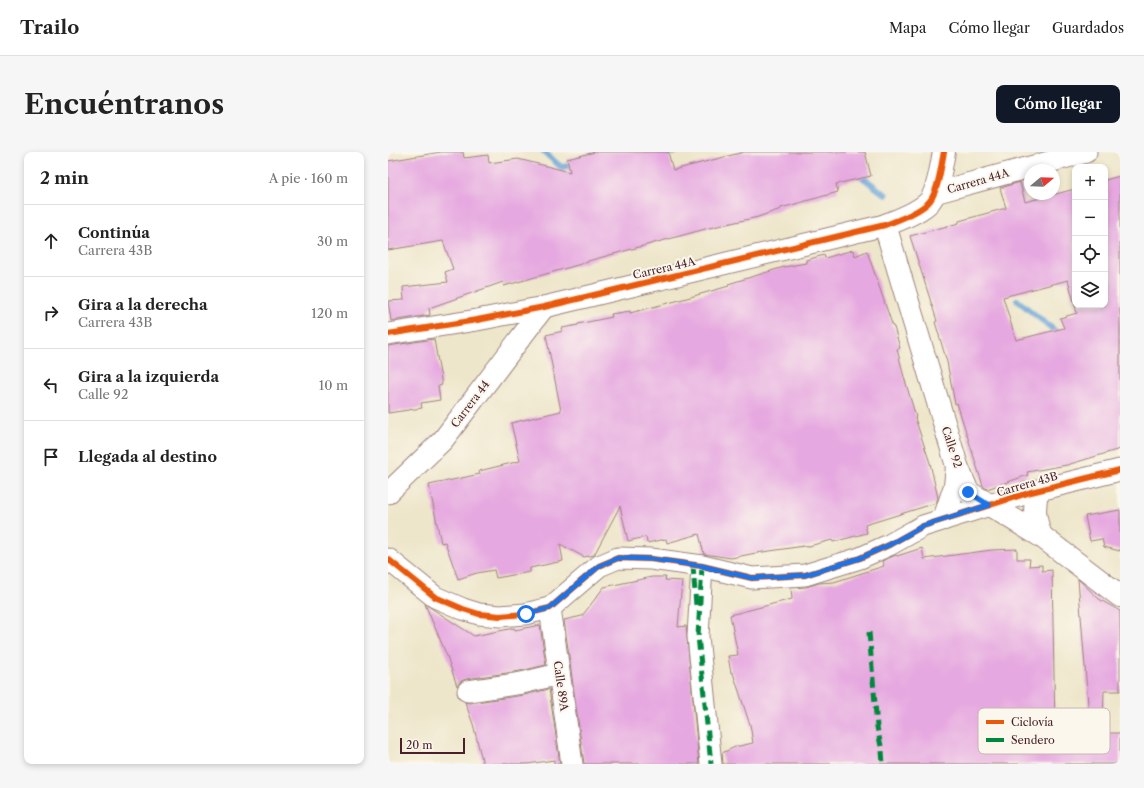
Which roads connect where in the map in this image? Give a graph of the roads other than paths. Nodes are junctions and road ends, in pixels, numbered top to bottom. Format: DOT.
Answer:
graph roads {
  1 [pos="944,152"];
  2 [pos="1086,152"];
  3 [pos="934,193"];
  4 [pos="885,225"];
  5 [pos="544,307"];
  6 [pos="388,334"];
  7 [pos="957,466"];
  8 [pos="1120,470"];
  9 [pos="1037,491"];
  10 [pos="388,493"];
  11 [pos="989,505"];
  12 [pos="944,519"];
  13 [pos="1041,536"];
  14 [pos="388,559"];
  15 [pos="698,566"];
  16 [pos="1120,596"];
  17 [pos="550,608"];
  18 [pos="559,674"];
  19 [pos="468,691"];
  20 [pos="570,764"];
  21 [pos="712,764"];
  1 -- 3 [label="street"];
  2 -- 3 [label="street, Carrera 44A"];
  3 -- 4 [label="street, Carrera 44A"];
  4 -- 5 [label="street, Carrera 44A"];
  4 -- 7 [label="street, Calle 92"];
  5 -- 6 [label="street, Carrera 44A"];
  5 -- 10 [label="street, Carrera 44"];
  7 -- 11 [label="street, Calle 92"];
  7 -- 12 [label="street"];
  8 -- 9 [label="street, Carrera 43B"];
  9 -- 11 [label="street, Carrera 43B"];
  9 -- 13 [label="street"];
  11 -- 12 [label="street, Carrera 43B"];
  11 -- 13 [label="street, Calle 92"];
  12 -- 15 [label="street, Carrera 43B"];
  13 -- 16 [label="street, Calle 92"];
  14 -- 17 [label="street, Carrera 43B"];
  15 -- 17 [label="street, Carrera 43B"];
  15 -- 21 [label="street"];
  17 -- 18 [label="street, Calle 89A"];
  18 -- 19 [label="street"];
  18 -- 20 [label="street, Calle 89A"];
}
